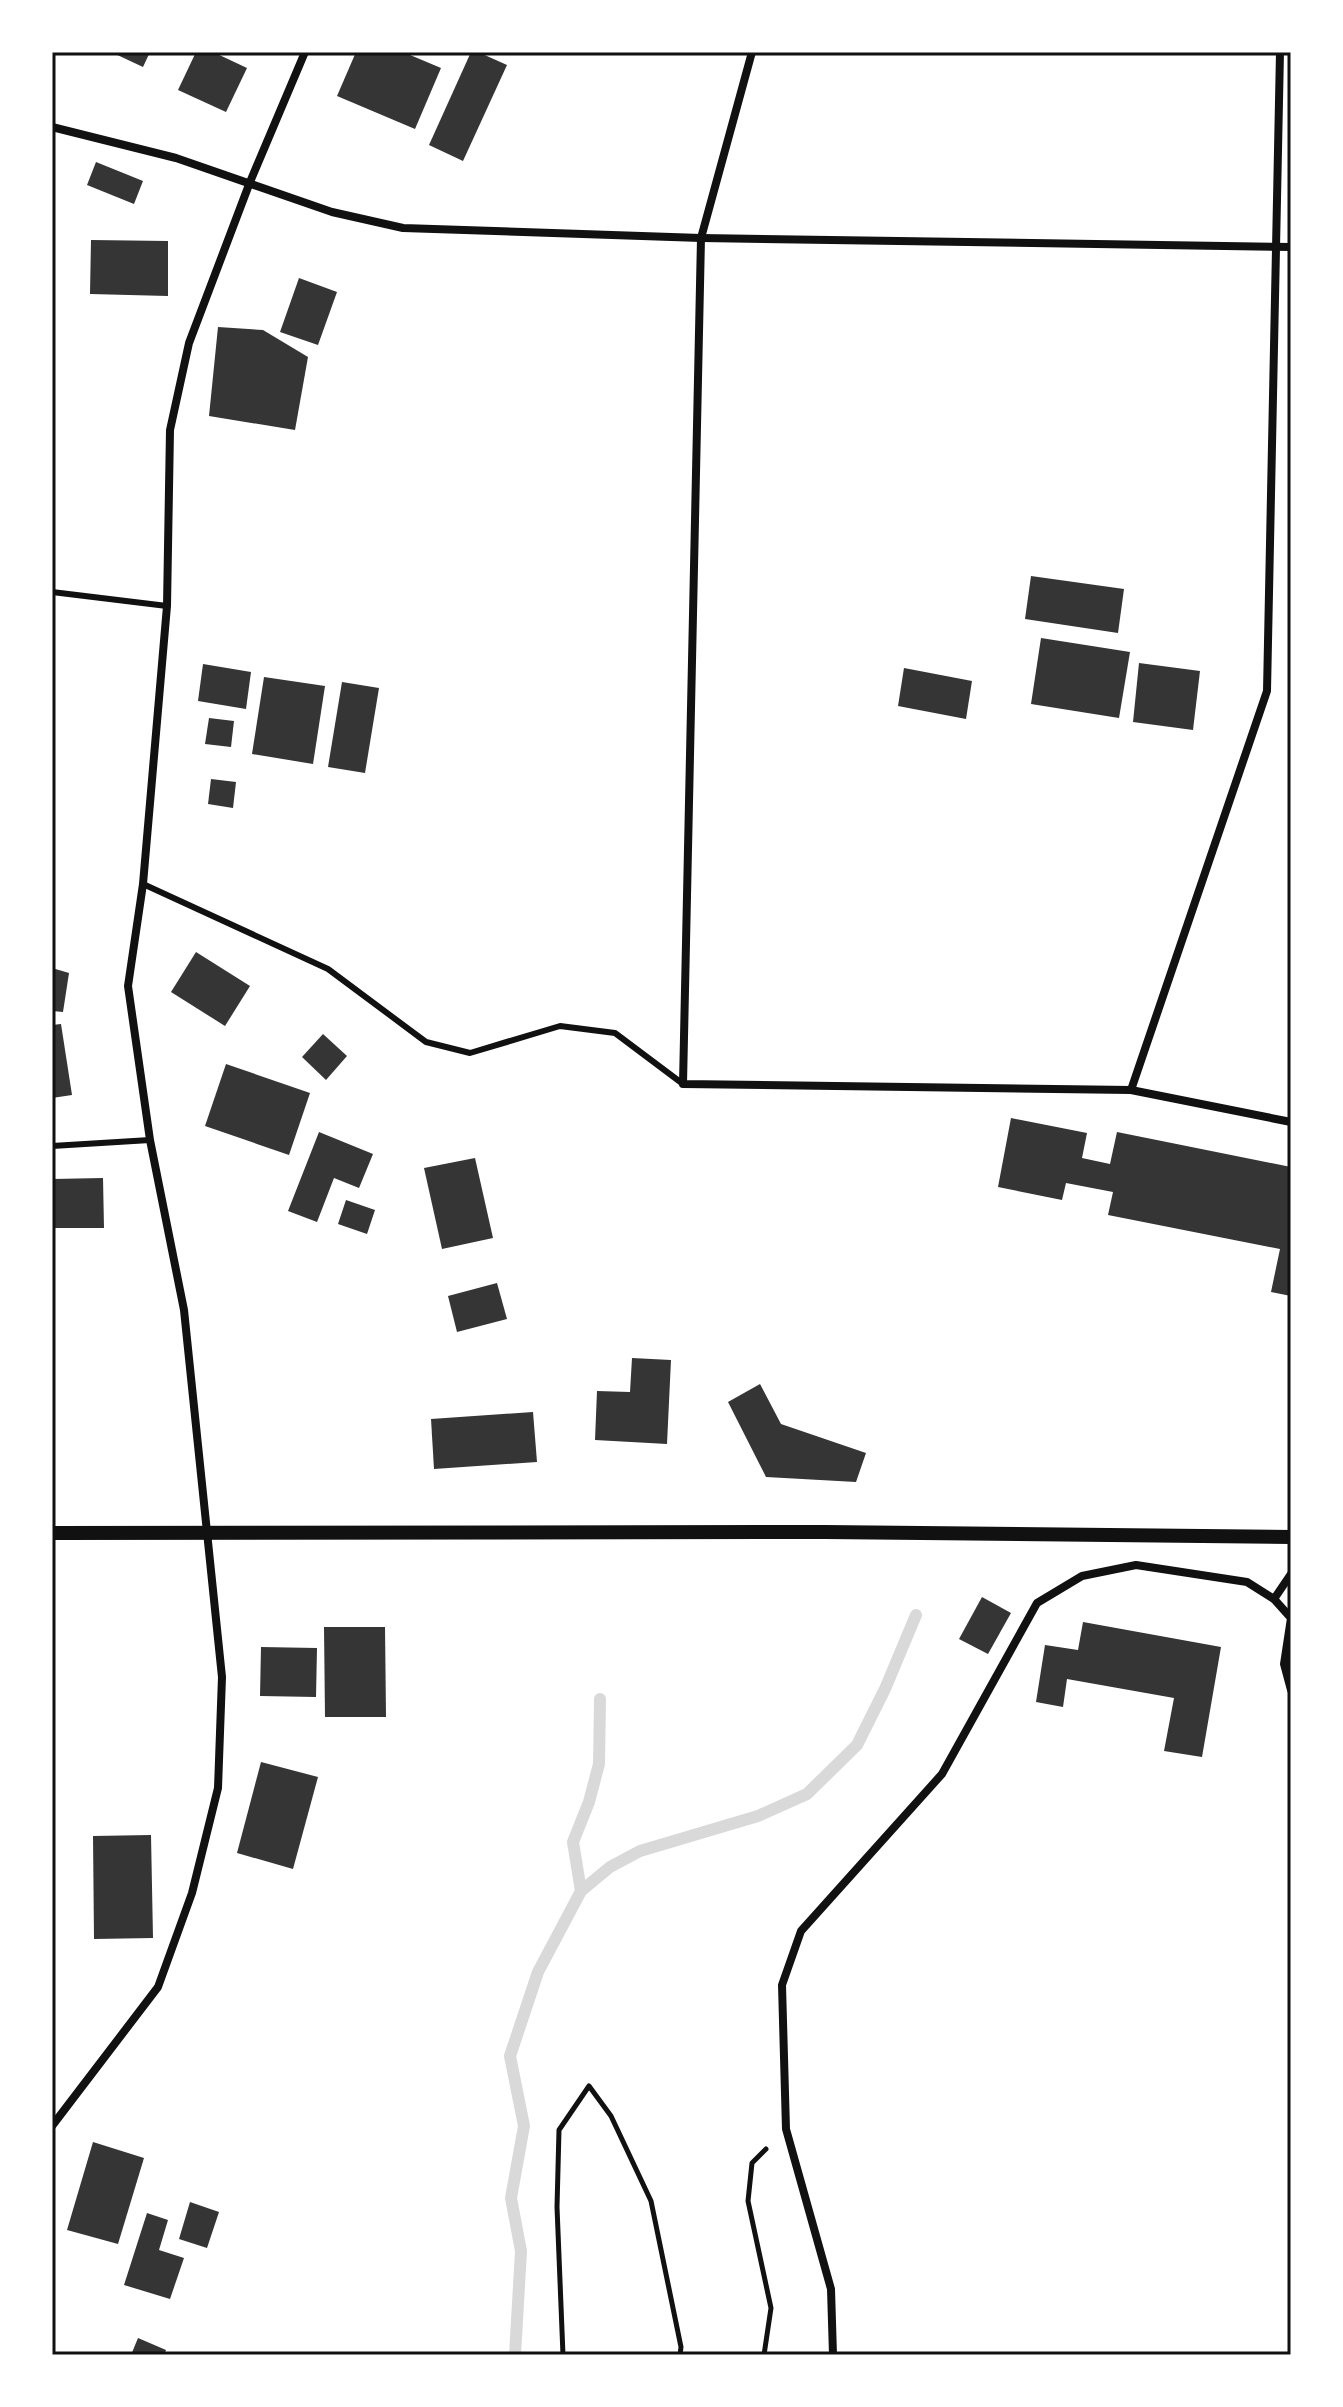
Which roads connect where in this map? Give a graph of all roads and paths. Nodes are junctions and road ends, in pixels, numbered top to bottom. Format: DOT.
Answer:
graph roads {
  1 [pos="305,52"];
  2 [pos="752,52"];
  3 [pos="1280,52"];
  4 [pos="52,127"];
  5 [pos="250,182"];
  6 [pos="701,238"];
  7 [pos="1275,246"];
  8 [pos="1291,247"];
  9 [pos="52,592"];
  10 [pos="167,606"];
  11 [pos="143,884"];
  12 [pos="683,1084"];
  13 [pos="1131,1090"];
  14 [pos="1291,1122"];
  15 [pos="150,1140"];
  16 [pos="52,1146"];
  17 [pos="52,1533"];
  18 [pos="207,1534"];
  19 [pos="1291,1537"];
  20 [pos="1291,1574"];
  21 [pos="1274,1599"];
  22 [pos="1291,1690"];
  23 [pos="52,2126"];
  24 [pos="786,2129"];
  25 [pos="563,2355"];
  26 [pos="680,2355"];
  27 [pos="764,2355"];
  28 [pos="833,2355"];
  1 -- 5 [label="street"];
  2 -- 6 [label="street"];
  3 -- 7 [label="street"];
  4 -- 5 [label="street"];
  5 -- 6 [label="street"];
  5 -- 10 [label="street"];
  6 -- 7 [label="street"];
  6 -- 12 [label="street"];
  7 -- 8 [label="street"];
  7 -- 13 [label="street"];
  9 -- 10 [label="lane"];
  10 -- 11 [label="street"];
  11 -- 12 [label="lane"];
  11 -- 15 [label="street"];
  12 -- 13 [label="street"];
  13 -- 14 [label="street"];
  15 -- 16 [label="lane"];
  15 -- 18 [label="street"];
  17 -- 18 [label="street"];
  18 -- 19 [label="street"];
  18 -- 23 [label="street"];
  20 -- 21 [label="street"];
  21 -- 22 [label="street"];
  21 -- 24 [label="street"];
  24 -- 27 [label="path"];
  24 -- 28 [label="street"];
  25 -- 26 [label="path"];
}
